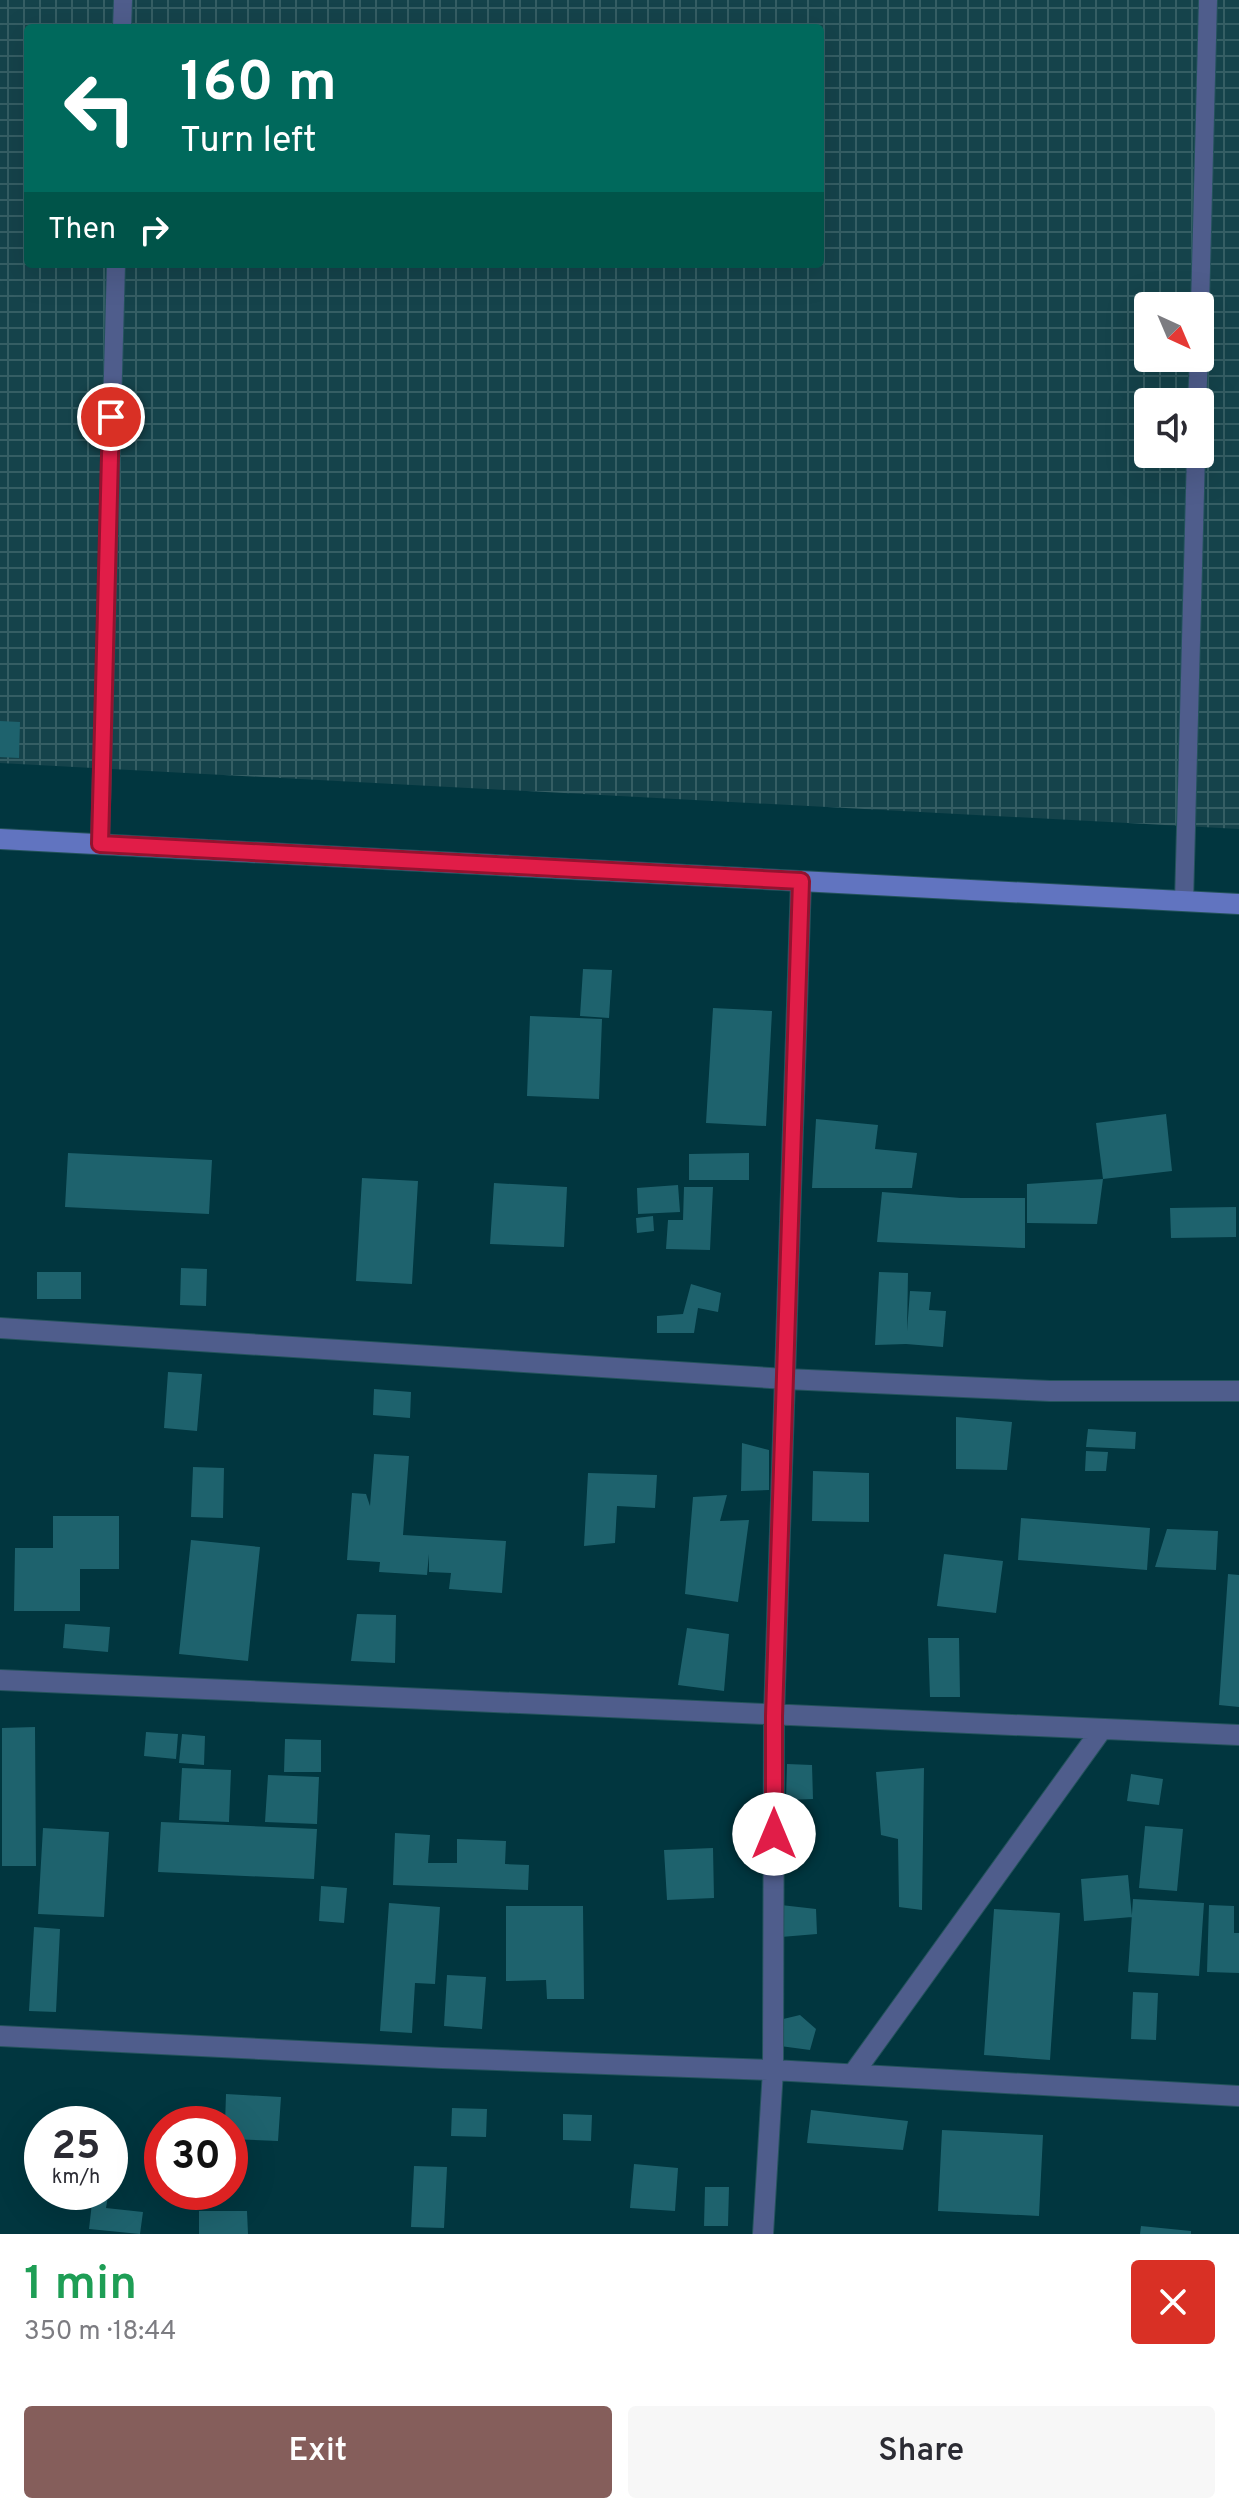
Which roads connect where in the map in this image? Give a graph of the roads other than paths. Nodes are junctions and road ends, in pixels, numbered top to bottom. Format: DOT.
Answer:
graph roads {
  1 [pos="123,0"];
  2 [pos="1208,0"];
  3 [pos="122,24"];
  4 [pos="116,268"];
  5 [pos="1200,292"];
  6 [pos="1196,468"];
  7 [pos="0,839"];
  8 [pos="100,844"];
  9 [pos="801,881"];
  10 [pos="1184,902"];
  11 [pos="1239,904"];
  12 [pos="0,1328"];
  13 [pos="786,1379"];
  14 [pos="1239,1391"];
  15 [pos="0,1680"];
  16 [pos="774,1716"];
  17 [pos="1102,1729"];
  18 [pos="1239,1735"];
  19 [pos="0,2036"];
  20 [pos="773,2070"];
  21 [pos="853,2074"];
  22 [pos="1239,2096"];
  23 [pos="763,2234"];
  1 -- 3 [label="lane"];
  2 -- 5 [label="lane"];
  4 -- 8 [label="lane"];
  6 -- 10 [label="lane"];
  7 -- 8 [label="street"];
  8 -- 9 [label="street"];
  9 -- 10 [label="street"];
  9 -- 13 [label="street"];
  10 -- 11 [label="street"];
  12 -- 13 [label="street"];
  13 -- 14 [label="street"];
  13 -- 16 [label="street"];
  15 -- 16 [label="street"];
  16 -- 17 [label="street"];
  16 -- 20 [label="street"];
  17 -- 18 [label="street"];
  17 -- 21 [label="street"];
  19 -- 20 [label="street"];
  20 -- 21 [label="street"];
  20 -- 23 [label="street"];
  21 -- 22 [label="street"];
}
